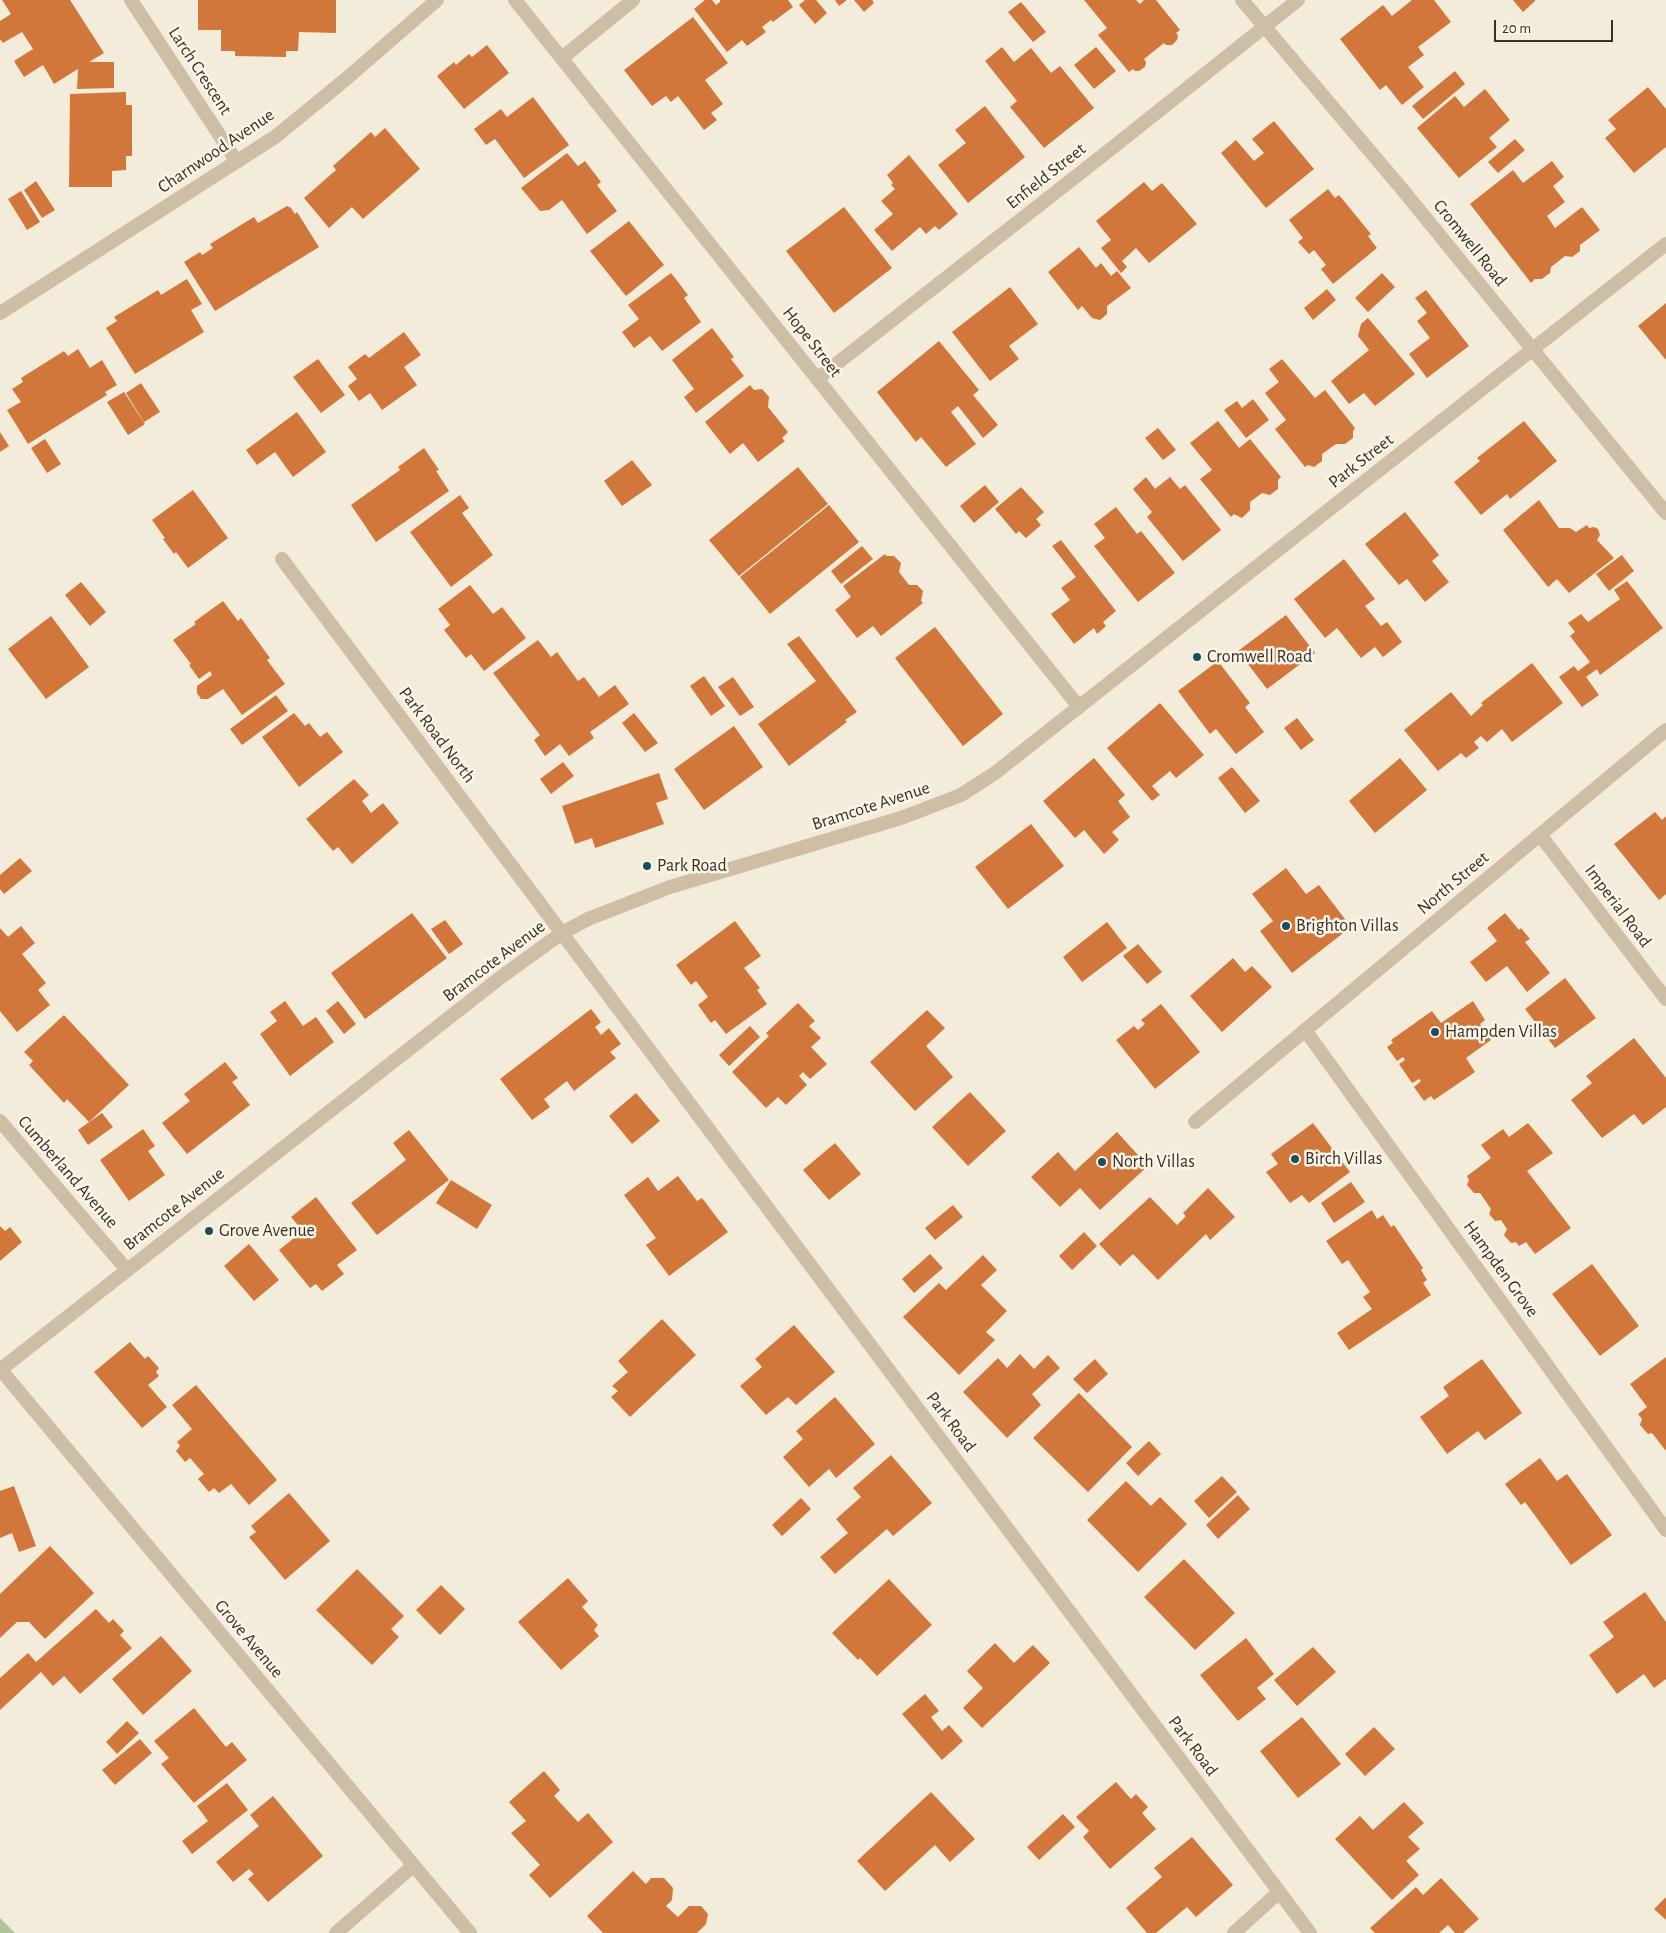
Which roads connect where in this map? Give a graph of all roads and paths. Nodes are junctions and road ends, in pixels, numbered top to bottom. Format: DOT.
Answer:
graph roads {
  1 [pos="131,0"];
  2 [pos="437,0"];
  3 [pos="515,0"];
  4 [pos="634,0"];
  5 [pos="1242,0"];
  6 [pos="1298,0"];
  7 [pos="1264,27"];
  8 [pos="562,58"];
  9 [pos="237,162"];
  10 [pos="1666,244"];
  11 [pos="0,313"];
  12 [pos="1532,350"];
  13 [pos="816,379"];
  14 [pos="1666,513"];
  15 [pos="282,560"];
  16 [pos="1079,707"];
  17 [pos="1666,730"];
  18 [pos="1540,835"];
  19 [pos="562,933"];
  20 [pos="1666,999"];
  21 [pos="1305,1030"];
  22 [pos="0,1121"];
  23 [pos="1195,1122"];
  24 [pos="127,1270"];
  25 [pos="0,1370"];
  26 [pos="1666,1530"];
  27 [pos="413,1866"];
  28 [pos="1279,1892"];
  29 [pos="336,1933"];
  30 [pos="470,1933"];
  31 [pos="1234,1933"];
  32 [pos="1310,1933"];
  1 -- 9 [label="street, Larch Crescent"];
  2 -- 9 [label="street, Charnwood Avenue"];
  3 -- 8 [label="street, Hope Street"];
  4 -- 8 [label="street"];
  5 -- 7 [label="street, Cromwell Road"];
  6 -- 7 [label="street, Enfield Street"];
  7 -- 12 [label="street, Cromwell Road"];
  7 -- 13 [label="street, Enfield Street"];
  8 -- 13 [label="street, Hope Street"];
  9 -- 11 [label="street, Charnwood Avenue"];
  10 -- 12 [label="street, Park Street"];
  12 -- 14 [label="street, Cromwell Road"];
  12 -- 16 [label="street, Park Street"];
  13 -- 16 [label="street, Hope Street"];
  15 -- 19 [label="street, Park Road North"];
  16 -- 19 [label="street, Bramcote Avenue"];
  17 -- 18 [label="street, North Street"];
  18 -- 20 [label="street, Imperial Road"];
  18 -- 21 [label="street, North Street"];
  19 -- 24 [label="street, Bramcote Avenue"];
  19 -- 28 [label="street, Park Road"];
  21 -- 23 [label="street, North Street"];
  21 -- 26 [label="street, Hampden Grove"];
  22 -- 24 [label="street, Cumberland Avenue"];
  24 -- 25 [label="street, Bramcote Avenue"];
  25 -- 27 [label="street, Grove Avenue"];
  27 -- 29 [label="street"];
  27 -- 30 [label="street, Grove Avenue"];
  28 -- 31 [label="street"];
  28 -- 32 [label="street, Park Road"];
}
